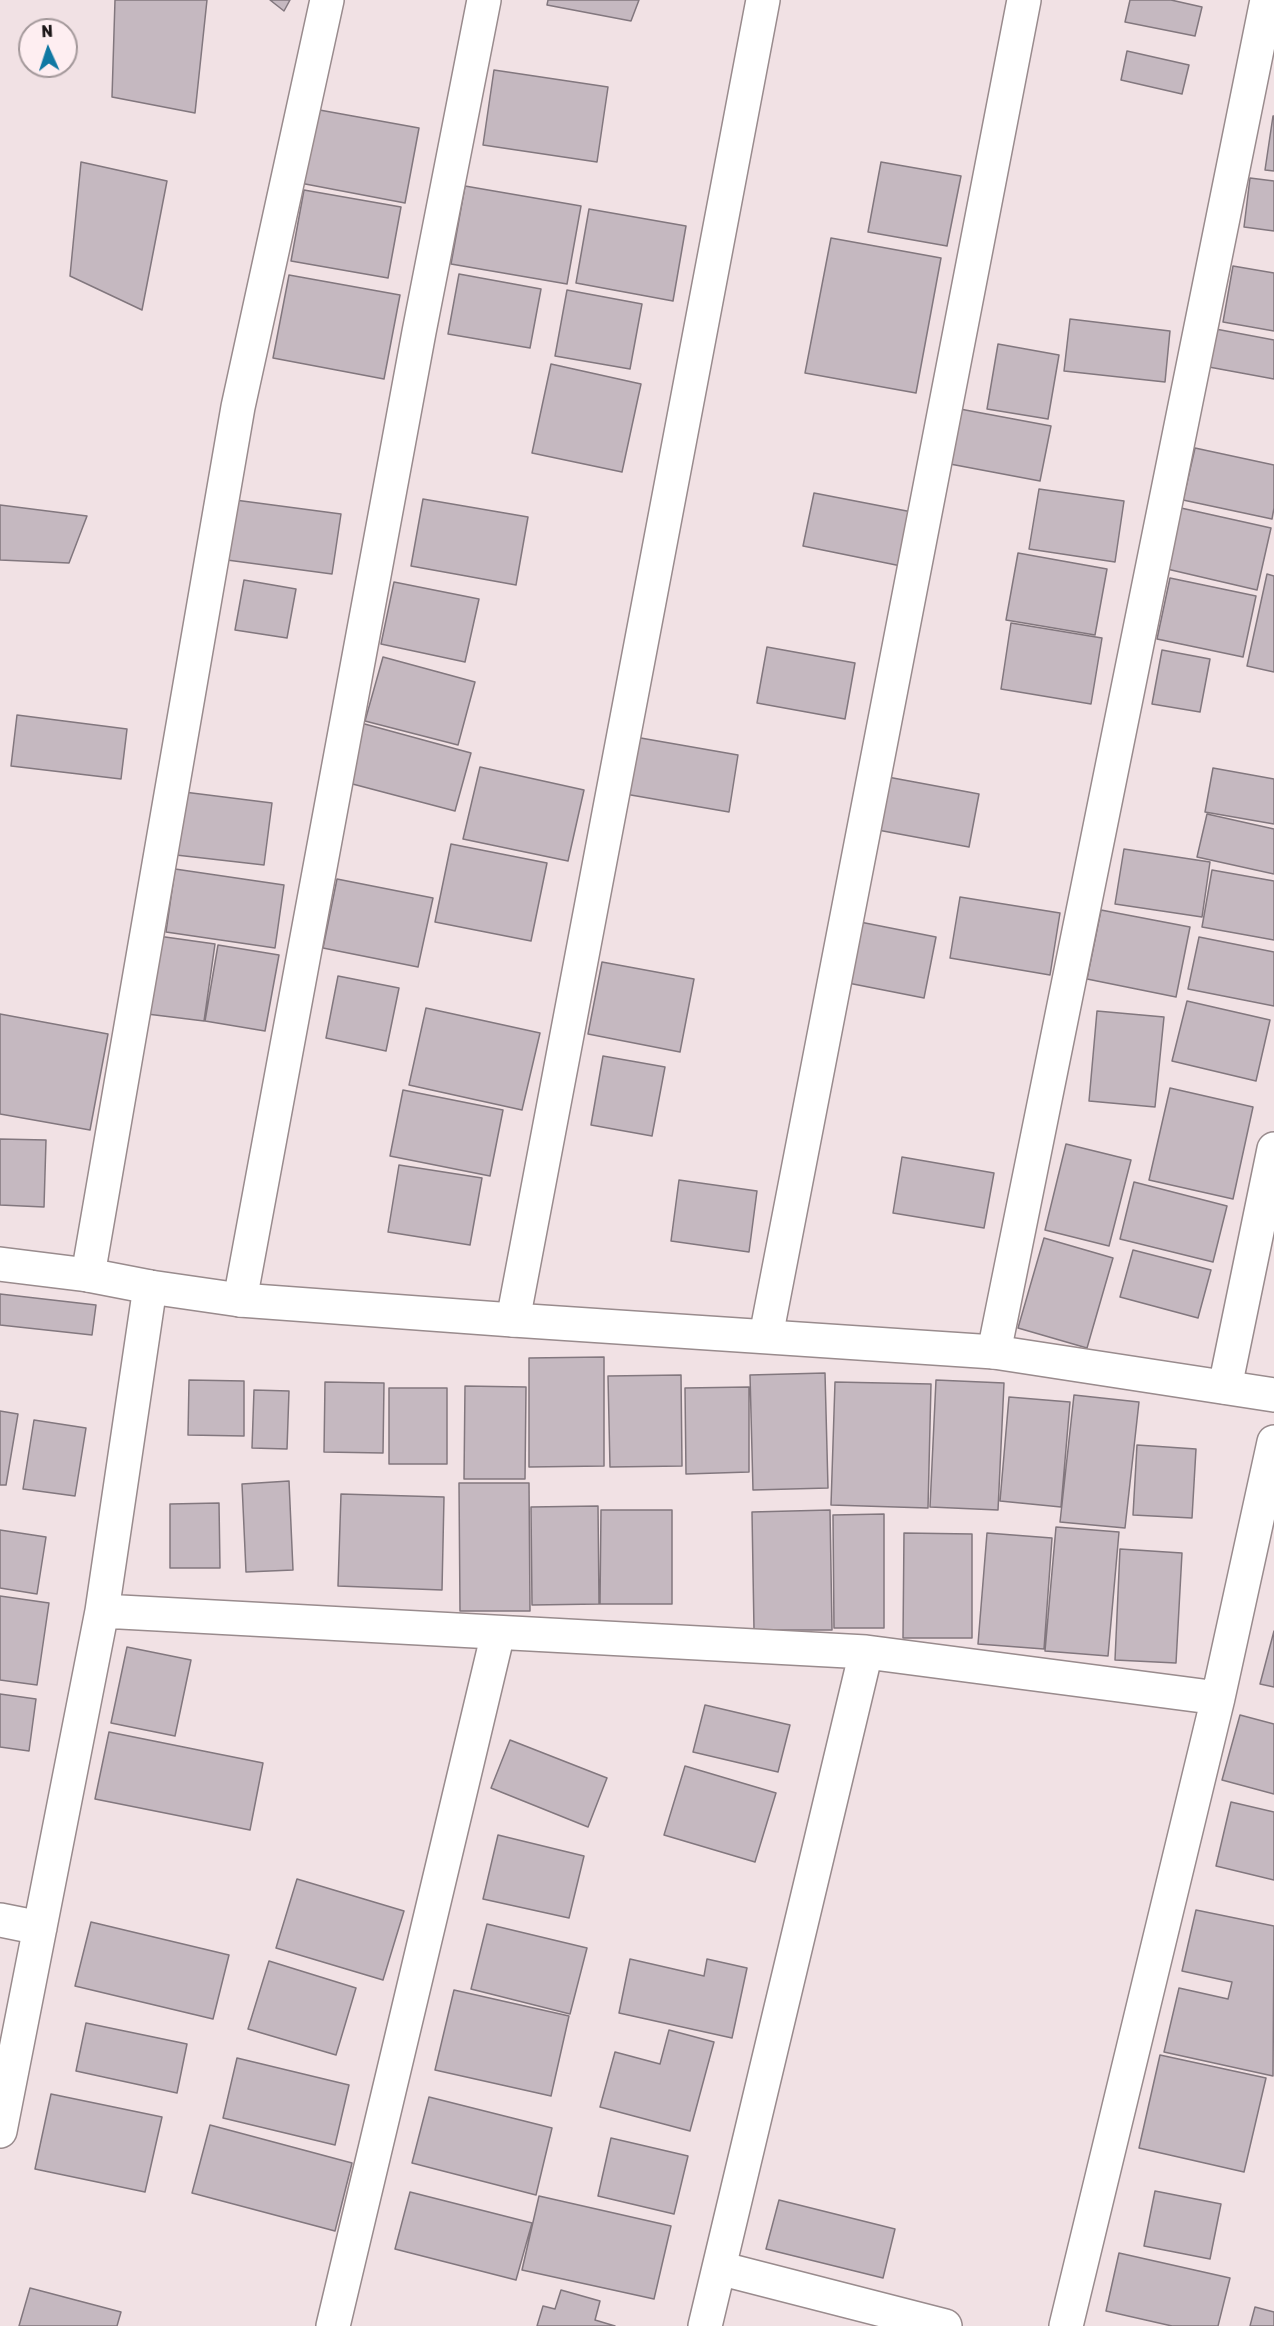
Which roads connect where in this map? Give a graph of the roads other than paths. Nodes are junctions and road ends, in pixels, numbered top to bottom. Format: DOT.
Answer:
graph roads {
  1 [pos="327,0"];
  2 [pos="484,0"];
  3 [pos="763,0"];
  4 [pos="1024,0"];
  5 [pos="1267,0"];
  6 [pos="1274,1149"];
  7 [pos="0,1264"];
  8 [pos="88,1275"];
  9 [pos="150,1287"];
  10 [pos="240,1300"];
  11 [pos="513,1320"];
  12 [pos="765,1336"];
  13 [pos="994,1352"];
  14 [pos="1225,1387"];
  15 [pos="1274,1395"];
  16 [pos="1274,1442"];
  17 [pos="102,1611"];
  18 [pos="498,1633"];
  19 [pos="866,1652"];
  20 [pos="1218,1698"];
  21 [pos="0,1920"];
  22 [pos="40,1928"];
  23 [pos="0,2131"];
  24 [pos="719,2268"];
  25 [pos="333,2326"];
  26 [pos="705,2326"];
  27 [pos="945,2326"];
  28 [pos="1066,2326"];
  1 -- 8 [label="street"];
  2 -- 10 [label="street"];
  3 -- 11 [label="street"];
  4 -- 12 [label="street"];
  5 -- 13 [label="street"];
  6 -- 14 [label="street"];
  7 -- 8 [label="street"];
  8 -- 9 [label="street"];
  9 -- 10 [label="street"];
  9 -- 17 [label="street"];
  10 -- 11 [label="street"];
  11 -- 12 [label="street"];
  12 -- 13 [label="street"];
  13 -- 14 [label="street"];
  14 -- 15 [label="street"];
  16 -- 20 [label="street"];
  17 -- 18 [label="street"];
  17 -- 22 [label="street"];
  18 -- 19 [label="street"];
  18 -- 25 [label="street"];
  19 -- 20 [label="street"];
  19 -- 24 [label="street"];
  20 -- 28 [label="street"];
  21 -- 22 [label="street"];
  22 -- 23 [label="street"];
  24 -- 26 [label="street"];
  24 -- 27 [label="street"];
}
